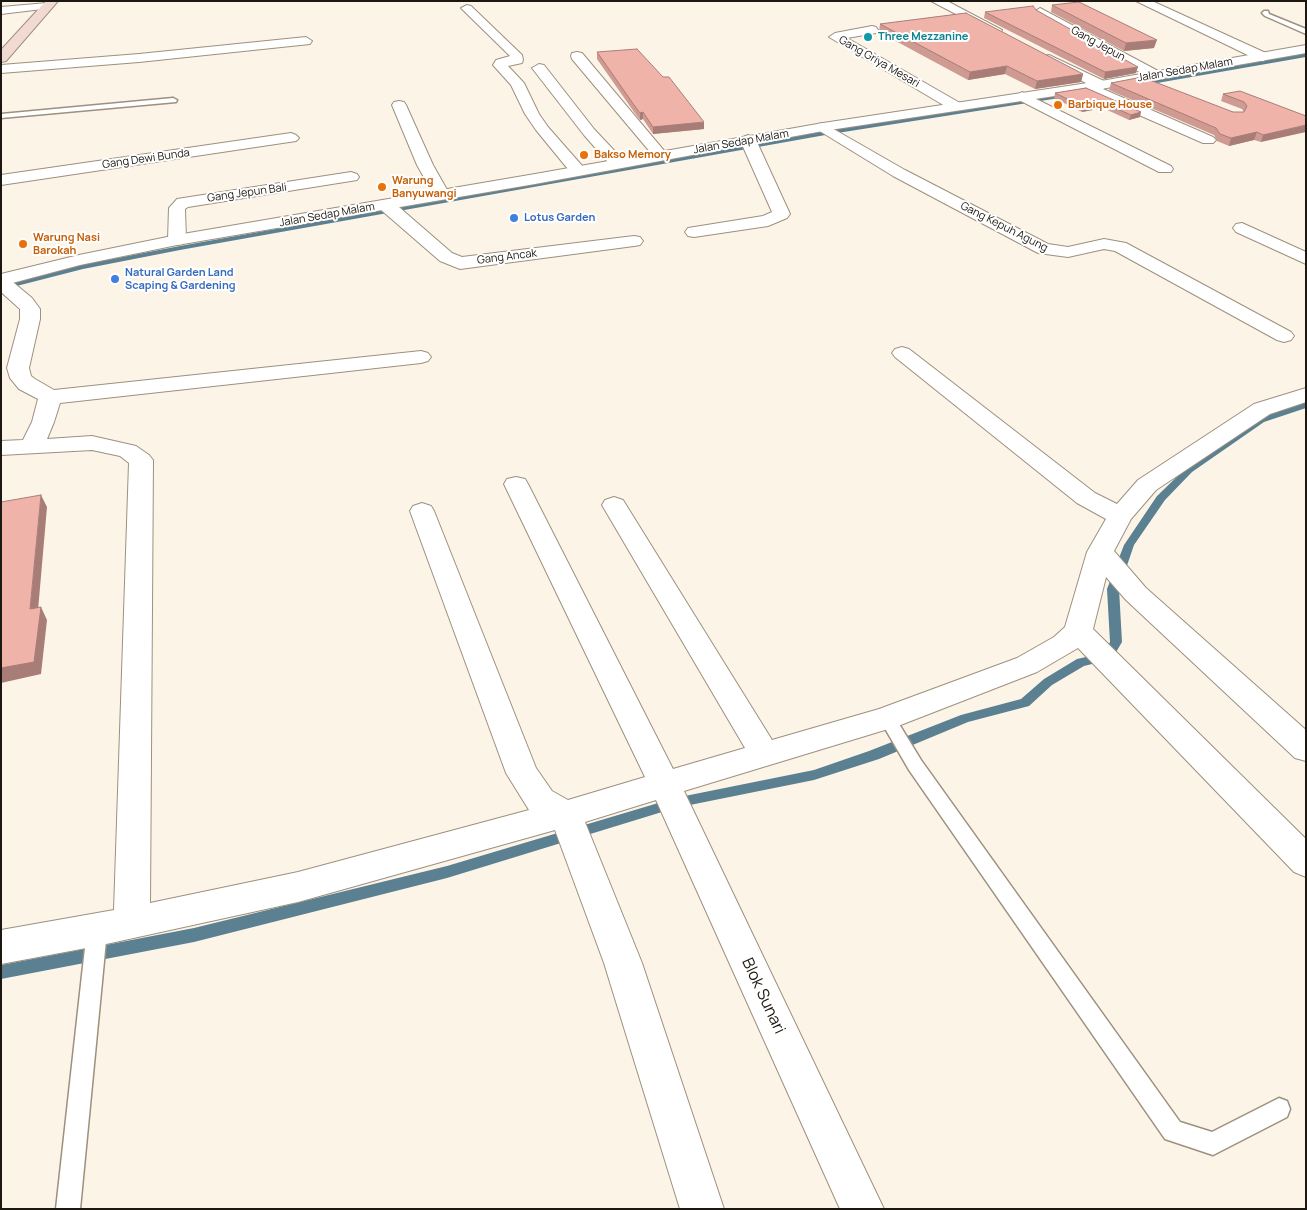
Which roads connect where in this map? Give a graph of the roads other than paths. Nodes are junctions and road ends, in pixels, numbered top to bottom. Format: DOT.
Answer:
graph roads {
  1 [pos="937,1"];
  2 [pos="1142,1"];
  3 [pos="50,4"];
  4 [pos="467,8"];
  5 [pos="1,10"];
  6 [pos="1040,12"];
  7 [pos="1266,12"];
  8 [pos="872,30"];
  9 [pos="1306,32"];
  10 [pos="1007,36"];
  11 [pos="306,41"];
  12 [pos="1306,49"];
  13 [pos="1038,53"];
  14 [pos="577,56"];
  15 [pos="1263,57"];
  16 [pos="1,58"];
  17 [pos="539,68"];
  18 [pos="1,69"];
  19 [pos="1153,81"];
  20 [pos="1095,88"];
  21 [pos="173,100"];
  22 [pos="1030,100"];
  23 [pos="400,105"];
  24 [pos="955,106"];
  25 [pos="1,116"];
  26 [pos="829,131"];
  27 [pos="291,138"];
  28 [pos="1208,140"];
  29 [pos="751,146"];
  30 [pos="661,156"];
  31 [pos="618,164"];
  32 [pos="1165,169"];
  33 [pos="578,171"];
  34 [pos="351,177"];
  35 [pos="1,180"];
  36 [pos="442,195"];
  37 [pos="391,209"];
  38 [pos="1242,228"];
  39 [pos="694,232"];
  40 [pos="177,240"];
  41 [pos="634,241"];
  42 [pos="1306,259"];
  43 [pos="3,283"];
  44 [pos="1284,336"];
  45 [pos="902,353"];
  46 [pos="421,357"];
  47 [pos="1306,395"];
  48 [pos="50,397"];
  49 [pos="32,445"];
  50 [pos="1,448"];
  51 [pos="516,484"];
  52 [pos="614,506"];
  53 [pos="422,511"];
  54 [pos="1120,516"];
  55 [pos="1116,571"];
  56 [pos="1086,638"];
  57 [pos="892,727"];
  58 [pos="1306,749"];
  59 [pos="764,753"];
  60 [pos="671,799"];
  61 [pos="571,829"];
  62 [pos="1306,862"];
  63 [pos="132,921"];
  64 [pos="97,930"];
  65 [pos="1,947"];
  66 [pos="1279,1109"];
  67 [pos="68,1209"];
  68 [pos="702,1209"];
  69 [pos="862,1209"];
  1 -- 10 [label="street"];
  2 -- 15 [label="street"];
  3 -- 5 [label="street"];
  3 -- 16 [label="main road"];
  4 -- 33 [label="street"];
  6 -- 19 [label="street, Gang Jepun"];
  7 -- 9 [label="lane"];
  8 -- 24 [label="street, Gang Griya Mesari"];
  11 -- 18 [label="street"];
  12 -- 15 [label="street, Jalan Sedap Malam"];
  13 -- 20 [label="street"];
  14 -- 30 [label="street"];
  15 -- 19 [label="street, Jalan Sedap Malam"];
  17 -- 31 [label="street"];
  19 -- 20 [label="street, Jalan Sedap Malam"];
  20 -- 22 [label="street, Jalan Sedap Malam"];
  20 -- 28 [label="street"];
  21 -- 25 [label="lane"];
  22 -- 24 [label="street, Jalan Sedap Malam"];
  22 -- 32 [label="street"];
  23 -- 36 [label="street"];
  24 -- 26 [label="street, Jalan Sedap Malam"];
  26 -- 29 [label="street, Jalan Sedap Malam"];
  26 -- 44 [label="street, Gang Kepuh Agung"];
  27 -- 35 [label="street, Gang Dewi Bunda"];
  29 -- 30 [label="street, Jalan Sedap Malam"];
  29 -- 39 [label="street"];
  30 -- 31 [label="street, Jalan Sedap Malam"];
  31 -- 33 [label="street, Jalan Sedap Malam"];
  33 -- 36 [label="street, Jalan Sedap Malam"];
  34 -- 40 [label="street, Gang Jepun Bali"];
  36 -- 37 [label="street, Jalan Sedap Malam"];
  37 -- 40 [label="street, Jalan Sedap Malam"];
  37 -- 41 [label="street, Gang Ancak"];
  38 -- 42 [label="street"];
  40 -- 43 [label="street, Jalan Sedap Malam"];
  43 -- 48 [label="street"];
  45 -- 54 [label="street"];
  46 -- 48 [label="street"];
  47 -- 54 [label="street"];
  48 -- 49 [label="street"];
  49 -- 50 [label="street"];
  49 -- 63 [label="street"];
  51 -- 60 [label="street, Blok Sunari"];
  52 -- 59 [label="street"];
  53 -- 61 [label="street"];
  54 -- 55 [label="street"];
  55 -- 56 [label="street"];
  55 -- 58 [label="street"];
  56 -- 57 [label="street"];
  56 -- 62 [label="street"];
  57 -- 59 [label="street"];
  57 -- 66 [label="lane"];
  59 -- 60 [label="street"];
  60 -- 61 [label="street"];
  60 -- 69 [label="street, Blok Sunari"];
  61 -- 63 [label="street"];
  61 -- 68 [label="street"];
  63 -- 64 [label="street"];
  64 -- 65 [label="street"];
  64 -- 67 [label="lane"];
}
